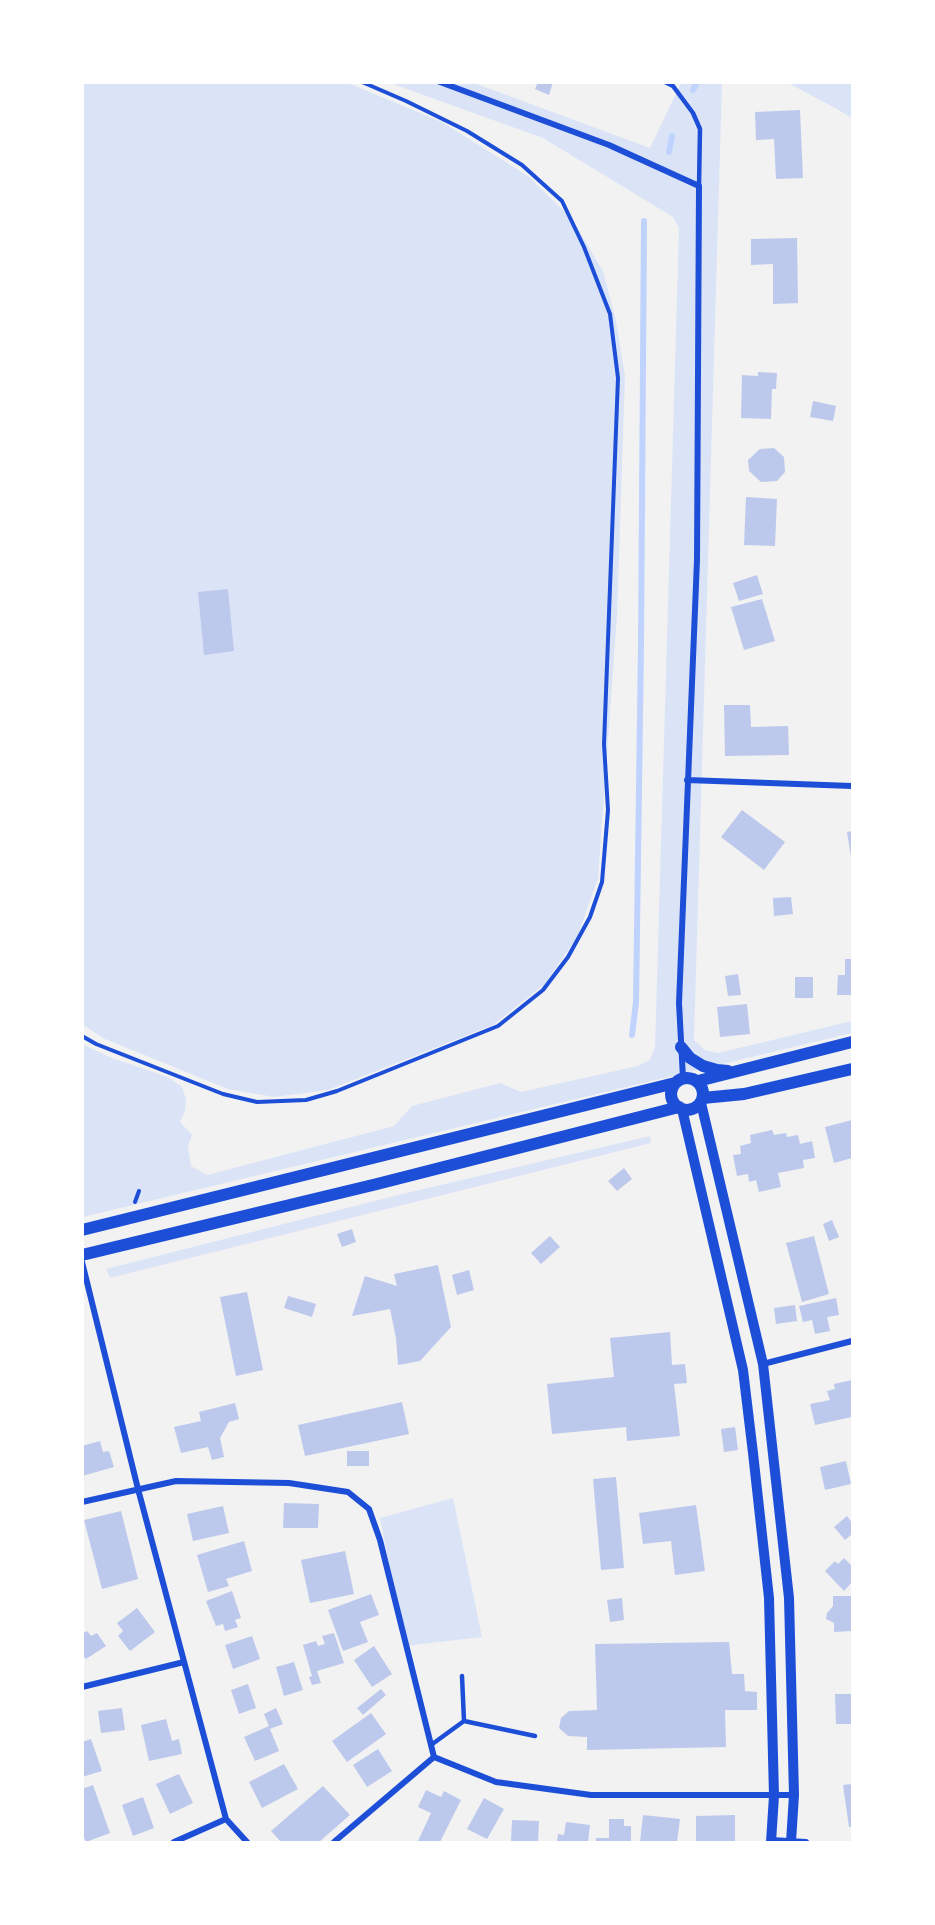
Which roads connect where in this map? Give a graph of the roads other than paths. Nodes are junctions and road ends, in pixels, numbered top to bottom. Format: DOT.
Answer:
graph roads {
  1 [pos="440,82"];
  2 [pos="665,82"];
  3 [pos="699,186"];
  4 [pos="687,780"];
  5 [pos="852,786"];
  6 [pos="852,1042"];
  7 [pos="681,1047"];
  8 [pos="852,1069"];
  9 [pos="732,1071"];
  10 [pos="679,1081"];
  11 [pos="698,1081"];
  12 [pos="702,1100"];
  13 [pos="681,1108"];
  14 [pos="82,1230"];
  15 [pos="82,1255"];
  16 [pos="82,1262"];
  17 [pos="852,1341"];
  18 [pos="763,1364"];
  19 [pos="772,1451"];
  20 [pos="753,1453"];
  21 [pos="138,1489"];
  22 [pos="82,1502"];
  23 [pos="184,1662"];
  24 [pos="462,1676"];
  25 [pos="82,1687"];
  26 [pos="464,1721"];
  27 [pos="535,1736"];
  28 [pos="431,1745"];
  29 [pos="434,1757"];
  30 [pos="794,1795"];
  31 [pos="774,1796"];
  32 [pos="226,1819"];
  33 [pos="771,1841"];
  34 [pos="174,1842"];
  35 [pos="247,1842"];
  36 [pos="334,1842"];
  37 [pos="791,1842"];
  38 [pos="806,1842"];
  1 -- 3 [label="street"];
  2 -- 3 [label="lane"];
  3 -- 4 [label="street"];
  4 -- 5 [label="street"];
  4 -- 7 [label="street"];
  6 -- 9 [label="main road"];
  7 -- 9 [label="main road"];
  7 -- 10 [label="street"];
  8 -- 12 [label="main road"];
  9 -- 11 [label="main road"];
  10 -- 11 [label="main road"];
  10 -- 13 [label="main road"];
  10 -- 14 [label="main road"];
  11 -- 12 [label="main road"];
  12 -- 13 [label="main road"];
  12 -- 18 [label="street"];
  13 -- 15 [label="main road"];
  13 -- 20 [label="street"];
  16 -- 21 [label="street"];
  17 -- 18 [label="street"];
  18 -- 19 [label="street"];
  19 -- 20 [label="street"];
  19 -- 30 [label="street"];
  20 -- 31 [label="street"];
  21 -- 22 [label="street"];
  21 -- 23 [label="street"];
  21 -- 28 [label="street"];
  23 -- 25 [label="street"];
  23 -- 32 [label="street"];
  24 -- 26 [label="lane"];
  26 -- 27 [label="lane"];
  26 -- 28 [label="lane"];
  28 -- 29 [label="street"];
  29 -- 31 [label="street"];
  29 -- 36 [label="street"];
  30 -- 31 [label="street"];
  30 -- 37 [label="street"];
  31 -- 33 [label="street"];
  32 -- 34 [label="street"];
  32 -- 35 [label="street"];
  33 -- 37 [label="street"];
  37 -- 38 [label="street"];
}
